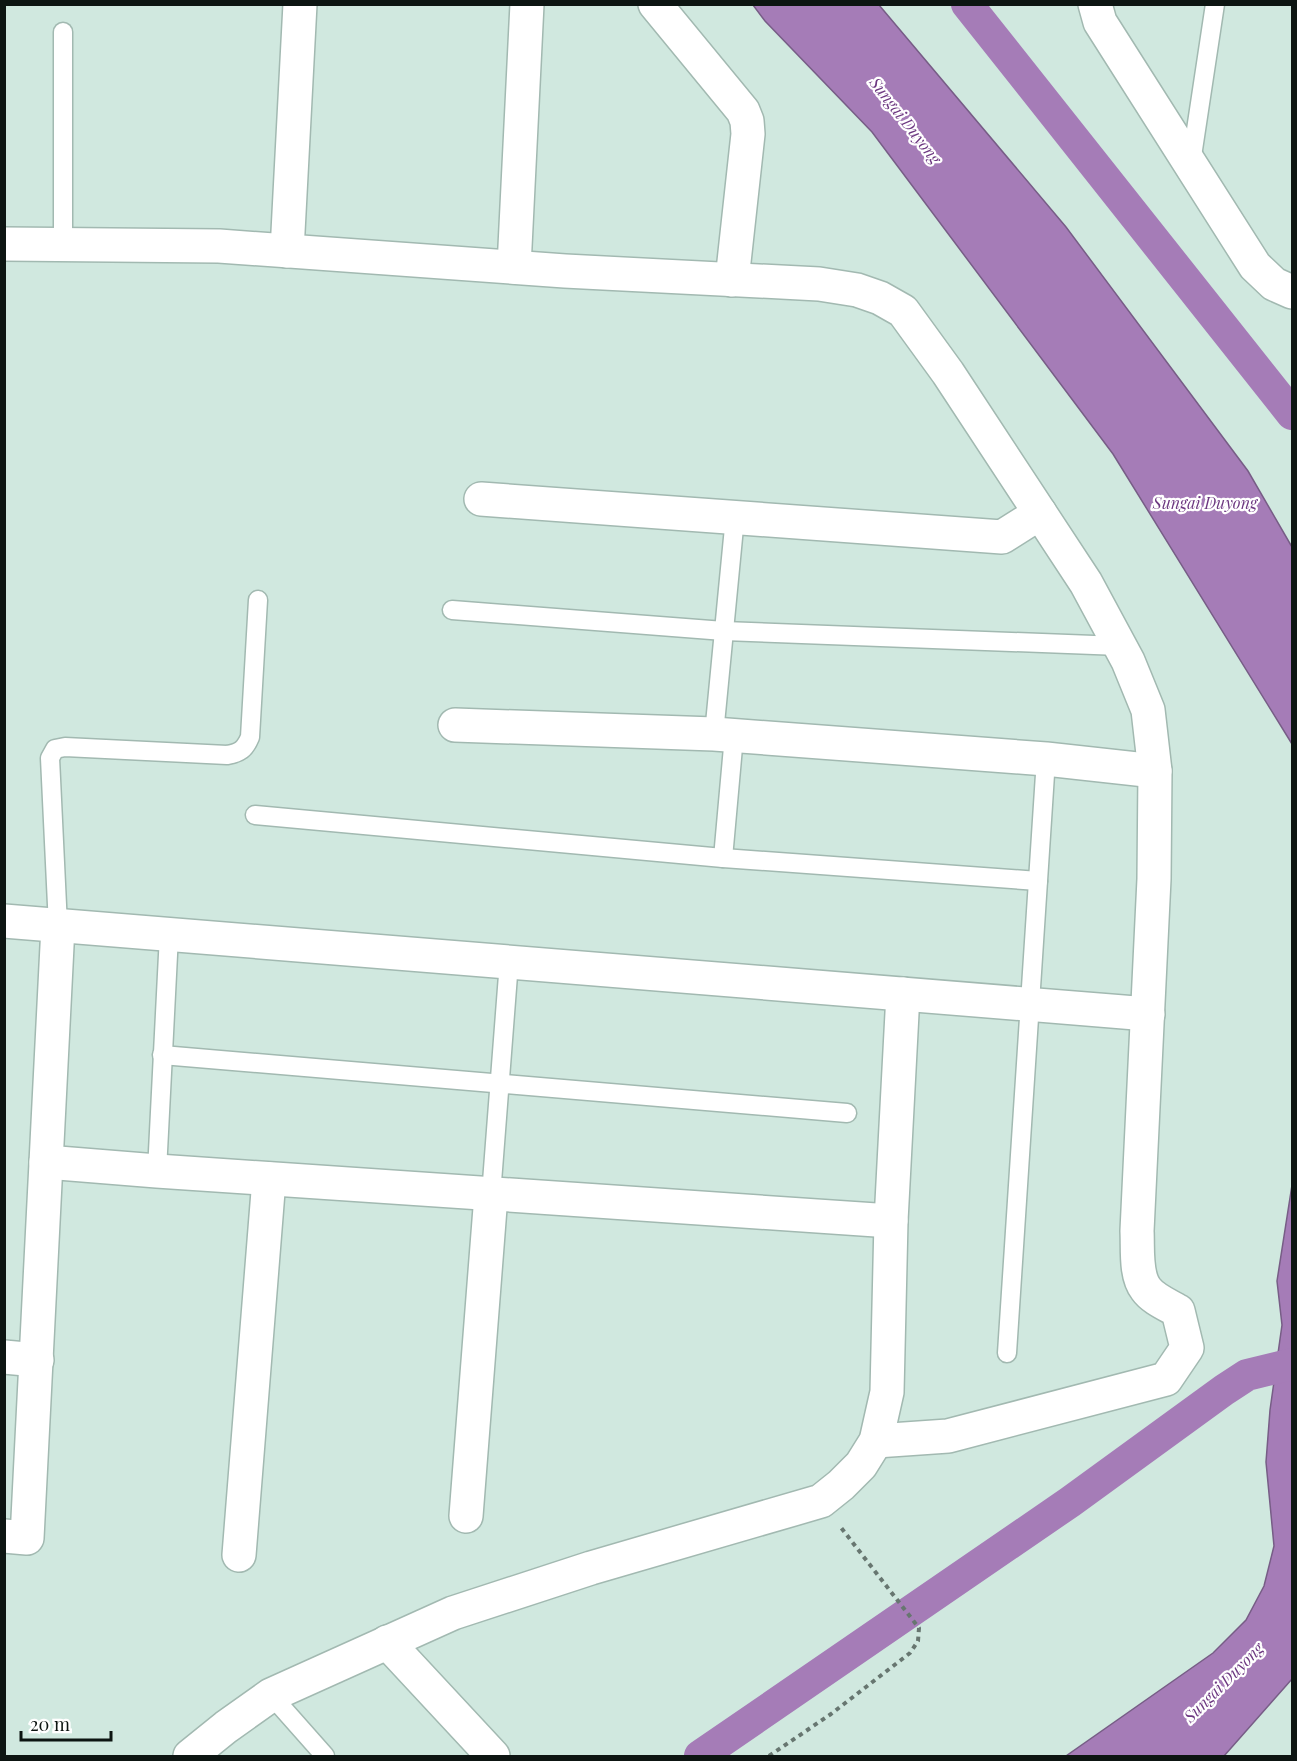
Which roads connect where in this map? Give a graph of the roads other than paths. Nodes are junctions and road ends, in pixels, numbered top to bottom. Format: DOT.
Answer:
graph roads {
  1 [pos="300,4"];
  2 [pos="527,4"];
  3 [pos="655,4"];
  4 [pos="1095,4"];
  5 [pos="1215,4"];
  6 [pos="63,32"];
  7 [pos="1191,166"];
  8 [pos="4,244"];
  9 [pos="63,244"];
  10 [pos="288,251"];
  11 [pos="514,267"];
  12 [pos="732,280"];
  13 [pos="1293,292"];
  14 [pos="481,498"];
  15 [pos="1040,513"];
  16 [pos="735,517"];
  17 [pos="258,600"];
  18 [pos="452,610"];
  19 [pos="724,632"];
  20 [pos="1120,646"];
  21 [pos="455,725"];
  22 [pos="724,735"];
  23 [pos="1046,759"];
  24 [pos="1155,771"];
  25 [pos="255,815"];
  26 [pos="723,858"];
  27 [pos="1038,881"];
  28 [pos="4,921"];
  29 [pos="57,926"];
  30 [pos="169,935"];
  31 [pos="509,962"];
  32 [pos="903,994"];
  33 [pos="1030,1004"];
  34 [pos="1148,1014"];
  35 [pos="162,1055"];
  36 [pos="499,1084"];
  37 [pos="847,1113"];
  38 [pos="46,1162"];
  39 [pos="157,1171"];
  40 [pos="270,1179"];
  41 [pos="491,1195"];
  42 [pos="891,1221"];
  43 [pos="1007,1353"];
  44 [pos="4,1357"];
  45 [pos="37,1360"];
  46 [pos="876,1441"];
  47 [pos="466,1516"];
  48 [pos="4,1536"];
  49 [pos="239,1555"];
  50 [pos="387,1642"];
  51 [pos="271,1695"];
  52 [pos="190,1756"];
  53 [pos="325,1756"];
  54 [pos="494,1756"];
  1 -- 10 [label="street"];
  2 -- 11 [label="street"];
  3 -- 12 [label="street"];
  4 -- 7 [label="street"];
  5 -- 7 [label="lane"];
  6 -- 9 [label="lane"];
  7 -- 13 [label="street"];
  8 -- 9 [label="street"];
  9 -- 10 [label="street"];
  10 -- 11 [label="street"];
  11 -- 12 [label="street"];
  12 -- 15 [label="street"];
  14 -- 16 [label="street"];
  15 -- 16 [label="street"];
  15 -- 20 [label="street"];
  16 -- 19 [label="lane"];
  17 -- 29 [label="lane"];
  18 -- 19 [label="lane"];
  19 -- 20 [label="lane"];
  19 -- 22 [label="lane"];
  20 -- 24 [label="street"];
  21 -- 22 [label="street"];
  22 -- 23 [label="street"];
  22 -- 26 [label="lane"];
  23 -- 24 [label="street"];
  23 -- 27 [label="lane"];
  24 -- 34 [label="street"];
  25 -- 26 [label="lane"];
  26 -- 27 [label="lane"];
  27 -- 33 [label="lane"];
  28 -- 29 [label="street"];
  29 -- 30 [label="street"];
  29 -- 38 [label="street"];
  30 -- 31 [label="street"];
  30 -- 35 [label="lane"];
  31 -- 32 [label="street"];
  31 -- 36 [label="lane"];
  32 -- 33 [label="street"];
  32 -- 42 [label="street"];
  33 -- 34 [label="street"];
  33 -- 43 [label="lane"];
  34 -- 46 [label="street"];
  35 -- 36 [label="lane"];
  35 -- 39 [label="lane"];
  36 -- 37 [label="lane"];
  36 -- 41 [label="lane"];
  38 -- 39 [label="street"];
  38 -- 45 [label="street"];
  39 -- 40 [label="street"];
  40 -- 41 [label="street"];
  40 -- 49 [label="street"];
  41 -- 42 [label="street"];
  41 -- 47 [label="street"];
  42 -- 46 [label="street"];
  44 -- 45 [label="street"];
  45 -- 48 [label="street"];
  46 -- 50 [label="street"];
  50 -- 51 [label="street"];
  50 -- 54 [label="street"];
  51 -- 52 [label="street"];
  51 -- 53 [label="lane"];
}
